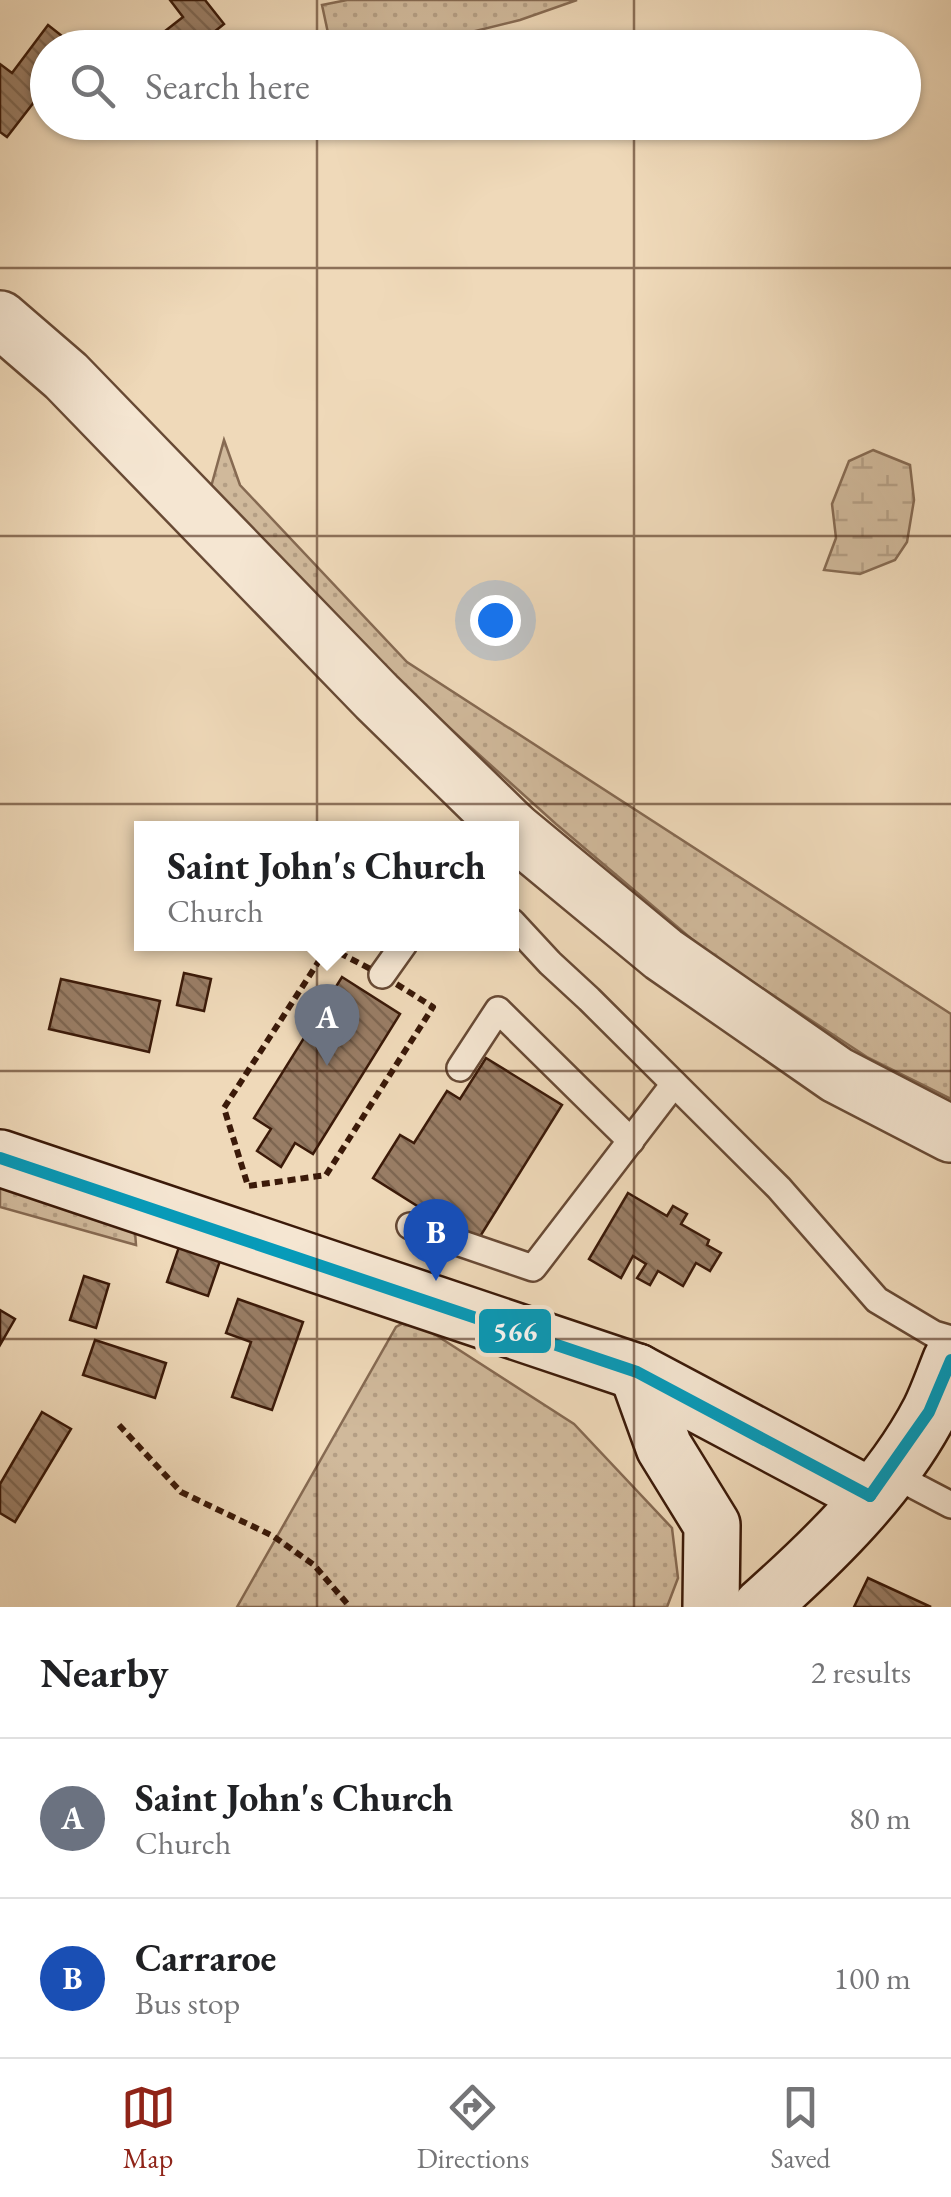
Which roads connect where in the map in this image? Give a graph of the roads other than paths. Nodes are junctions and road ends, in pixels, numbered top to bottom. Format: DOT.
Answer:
graph roads {
  1 [pos="0,320"];
  2 [pos="499,821"];
  3 [pos="519,838"];
  4 [pos="519,930"];
  5 [pos="399,951"];
  6 [pos="382,975"];
  7 [pos="460,1068"];
  8 [pos="674,1084"];
  9 [pos="951,1134"];
  10 [pos="631,1142"];
  11 [pos="0,1158"];
  12 [pos="410,1226"];
  13 [pos="951,1339"];
  14 [pos="951,1360"];
  15 [pos="636,1372"];
  16 [pos="879,1484"];
  17 [pos="951,1505"];
  18 [pos="712,1607"];
  19 [pos="761,1607"];
  1 -- 2 [label="main road"];
  3 -- 9 [label="main road"];
  4 -- 8 [label="lane"];
  5 -- 6 [label="lane"];
  7 -- 10 [label="lane"];
  8 -- 10 [label="lane"];
  8 -- 13 [label="lane"];
  10 -- 12 [label="lane"];
  11 -- 15 [label="main road"];
  14 -- 16 [label="main road"];
  15 -- 16 [label="main road"];
  15 -- 18 [label="main road"];
  16 -- 17 [label="lane"];
  16 -- 19 [label="main road"];
}
